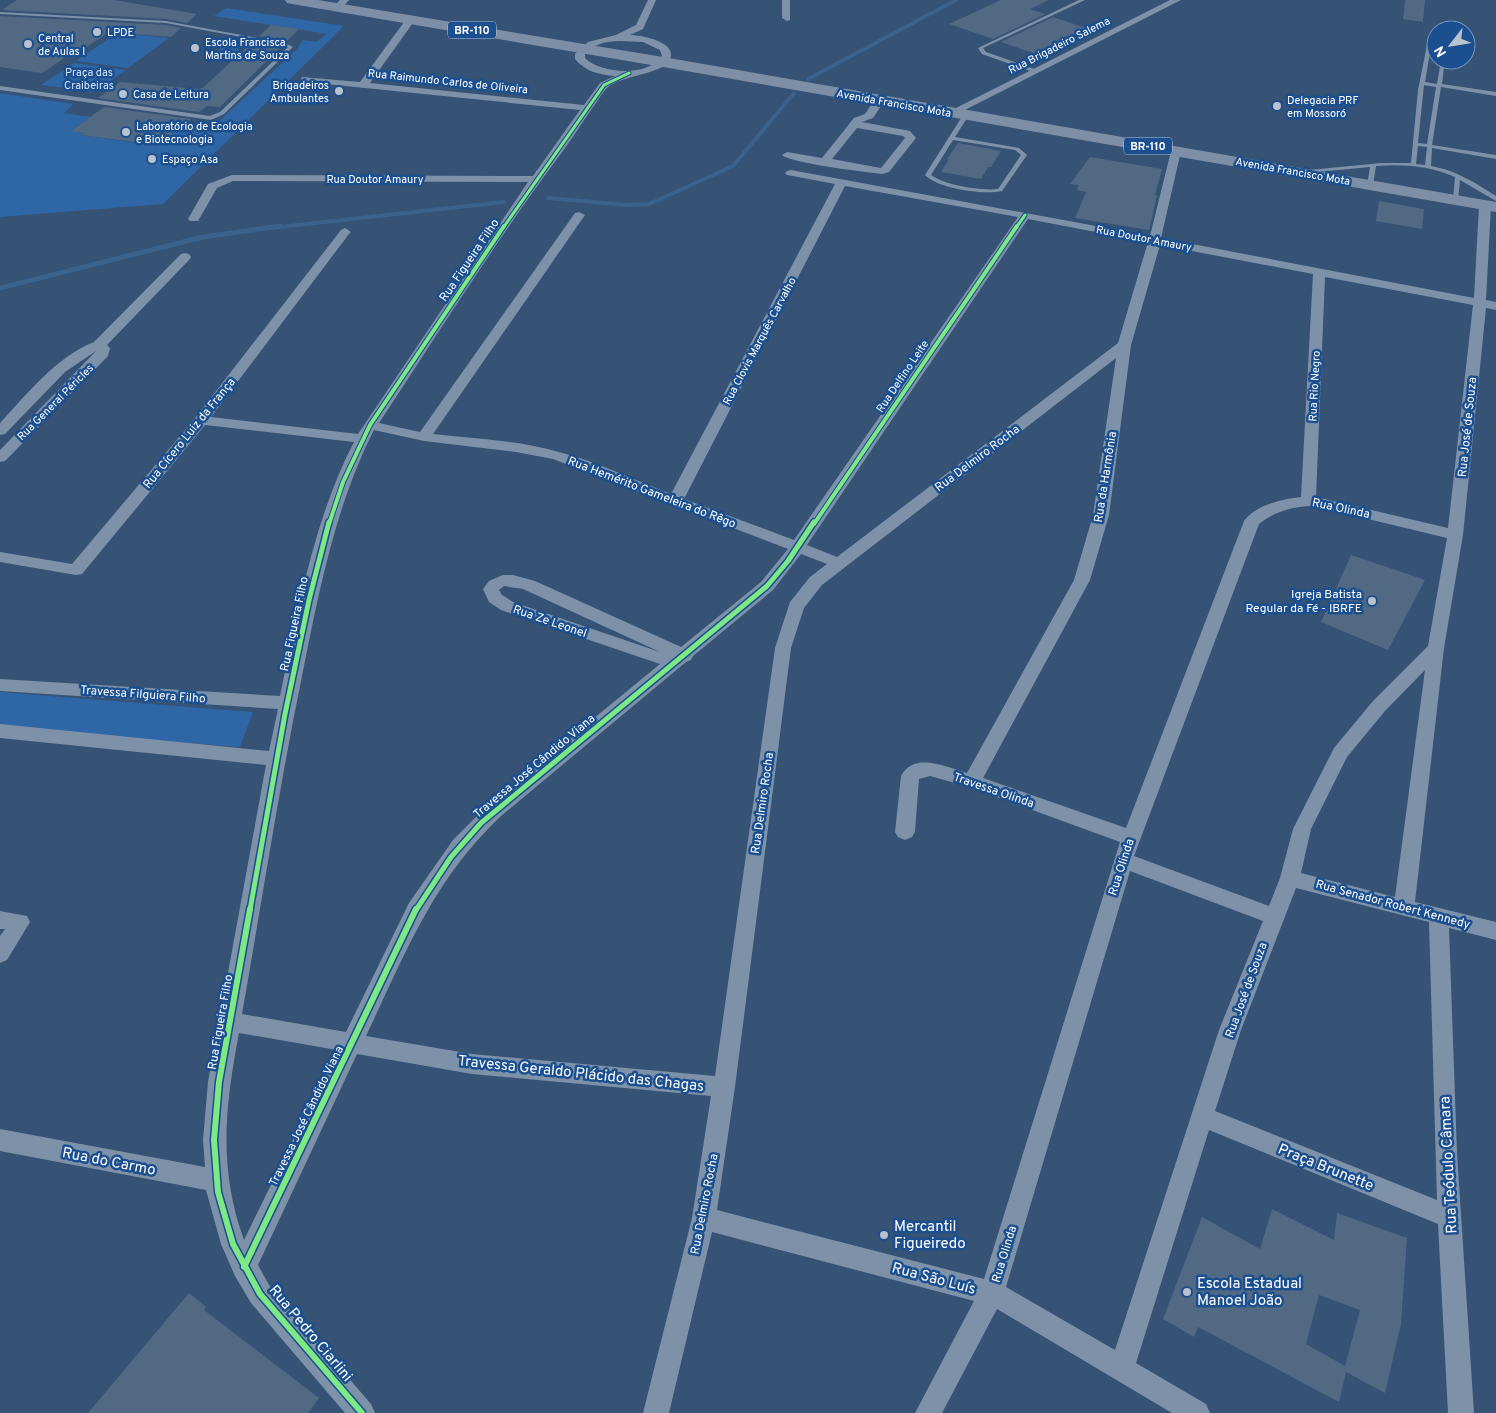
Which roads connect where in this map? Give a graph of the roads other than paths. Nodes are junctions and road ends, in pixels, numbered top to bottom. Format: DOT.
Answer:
graph roads {
  1 [pos="292,0"];
  2 [pos="652,0"];
  3 [pos="786,0"];
  4 [pos="1083,0"];
  5 [pos="1177,0"];
  6 [pos="341,4"];
  7 [pos="0,12"];
  8 [pos="787,18"];
  9 [pos="410,20"];
  10 [pos="640,27"];
  11 [pos="611,39"];
  12 [pos="646,40"];
  13 [pos="584,49"];
  14 [pos="1426,60"];
  15 [pos="663,62"];
  16 [pos="1442,70"];
  17 [pos="1035,71"];
  18 [pos="629,73"];
  19 [pos="601,78"];
  20 [pos="306,79"];
  21 [pos="1422,80"];
  22 [pos="1440,83"];
  23 [pos="363,85"];
  24 [pos="0,88"];
  25 [pos="1496,90"];
  26 [pos="1496,94"];
  27 [pos="880,100"];
  28 [pos="588,108"];
  29 [pos="959,114"];
  30 [pos="869,116"];
  31 [pos="855,124"];
  32 [pos="872,127"];
  33 [pos="953,138"];
  34 [pos="1416,142"];
  35 [pos="1430,144"];
  36 [pos="1176,151"];
  37 [pos="1496,153"];
  38 [pos="1488,154"];
  39 [pos="787,155"];
  40 [pos="1496,157"];
  41 [pos="824,162"];
  42 [pos="1373,166"];
  43 [pos="1413,166"];
  44 [pos="1428,168"];
  45 [pos="791,173"];
  46 [pos="1302,173"];
  47 [pos="1458,177"];
  48 [pos="536,179"];
  49 [pos="842,182"];
  50 [pos="1370,185"];
  51 [pos="1455,200"];
  52 [pos="1492,203"];
  53 [pos="1024,215"];
  54 [pos="579,216"];
  55 [pos="194,219"];
  56 [pos="345,232"];
  57 [pos="1155,240"];
  58 [pos="185,257"];
  59 [pos="1319,272"];
  60 [pos="1480,303"];
  61 [pos="1496,306"];
  62 [pos="99,345"];
  63 [pos="1124,345"];
  64 [pos="201,420"];
  65 [pos="0,431"];
  66 [pos="366,432"];
  67 [pos="424,437"];
  68 [pos="0,458"];
  69 [pos="675,501"];
  70 [pos="1308,501"];
  71 [pos="1455,535"];
  72 [pos="797,548"];
  73 [pos="0,557"];
  74 [pos="839,563"];
  75 [pos="1436,648"];
  76 [pos="680,659"];
  77 [pos="0,685"];
  78 [pos="287,703"];
  79 [pos="0,731"];
  80 [pos="276,759"];
  81 [pos="972,781"];
  82 [pos="905,832"];
  83 [pos="1130,838"];
  84 [pos="1123,860"];
  85 [pos="1290,878"];
  86 [pos="1404,908"];
  87 [pos="1274,916"];
  88 [pos="1439,916"];
  89 [pos="0,920"];
  90 [pos="1496,931"];
  91 [pos="0,954"];
  92 [pos="231,1022"];
  93 [pos="352,1042"];
  94 [pos="724,1086"];
  95 [pos="1203,1117"];
  96 [pos="0,1140"];
  97 [pos="218,1181"];
  98 [pos="1450,1217"];
  99 [pos="704,1218"];
  100 [pos="244,1267"];
  101 [pos="992,1293"];
  102 [pos="1122,1368"];
  103 [pos="361,1413"];
  104 [pos="656,1413"];
  105 [pos="928,1413"];
  106 [pos="1197,1413"];
  107 [pos="1461,1413"];
  1 -- 6 [label="main road, Avenida Francisco Mota / BR-110"];
  2 -- 10 [label="street"];
  3 -- 8 [label="street"];
  4 -- 17 [label="lane"];
  5 -- 17 [label="street, Rua Brigadeiro Salema"];
  6 -- 9 [label="main road, Avenida Francisco Mota / BR-110"];
  7 -- 24 [label="lane"];
  9 -- 13 [label="main road, Avenida Francisco Mota / BR-110"];
  9 -- 23 [label="street"];
  10 -- 11 [label="street"];
  10 -- 12 [label="street"];
  11 -- 12 [label="street"];
  11 -- 13 [label="street"];
  12 -- 15 [label="street"];
  13 -- 15 [label="main road, Avenida Francisco Mota / BR-110"];
  13 -- 19 [label="street"];
  14 -- 21 [label="lane"];
  15 -- 18 [label="street"];
  15 -- 27 [label="main road, Avenida Francisco Mota / BR-110"];
  16 -- 22 [label="lane"];
  17 -- 29 [label="street, Rua Brigadeiro Salema"];
  18 -- 19 [label="street, Rua Figueira Filho"];
  18 -- 19 [label="street"];
  19 -- 28 [label="street, Rua Figueira Filho"];
  20 -- 23 [label="street, Rua Raimundo Carlos de Oliveira"];
  21 -- 22 [label="lane"];
  21 -- 34 [label="lane"];
  22 -- 25 [label="lane"];
  22 -- 26 [label="lane"];
  22 -- 35 [label="lane"];
  23 -- 28 [label="street, Rua Raimundo Carlos de Oliveira"];
  27 -- 29 [label="main road, Avenida Francisco Mota / BR-110"];
  27 -- 30 [label="street"];
  28 -- 48 [label="street, Rua Figueira Filho"];
  29 -- 33 [label="lane"];
  29 -- 36 [label="main road, Avenida Francisco Mota / BR-110"];
  30 -- 31 [label="street"];
  30 -- 32 [label="street"];
  31 -- 32 [label="street"];
  31 -- 41 [label="street"];
  32 -- 41 [label="street"];
  33 -- 33 [label="lane"];
  34 -- 35 [label="lane"];
  34 -- 43 [label="lane"];
  35 -- 38 [label="lane"];
  35 -- 44 [label="lane"];
  36 -- 46 [label="main road, Avenida Francisco Mota / BR-110"];
  36 -- 57 [label="street, Rua da Harmônia"];
  37 -- 38 [label="lane"];
  38 -- 40 [label="lane"];
  39 -- 41 [label="street"];
  42 -- 43 [label="lane"];
  42 -- 46 [label="lane"];
  42 -- 50 [label="lane"];
  43 -- 44 [label="lane"];
  44 -- 47 [label="lane"];
  45 -- 49 [label="street, Rua Doutor Amaury"];
  46 -- 50 [label="main road, Avenida Francisco Mota / BR-110"];
  47 -- 51 [label="lane"];
  47 -- 52 [label="lane"];
  48 -- 55 [label="street, Rua Doutor Amaury"];
  48 -- 66 [label="street, Rua Figueira Filho"];
  49 -- 53 [label="street, Rua Doutor Amaury"];
  49 -- 69 [label="street, Rua Clovis Marquês Carvalho"];
  50 -- 51 [label="main road, Avenida Francisco Mota / BR-110"];
  51 -- 52 [label="main road, Avenida Francisco Mota / BR-110"];
  52 -- 60 [label="street, Rua José de Souza"];
  53 -- 57 [label="street, Rua Doutor Amaury"];
  53 -- 72 [label="street, Rua Delfino Leite"];
  54 -- 67 [label="street"];
  56 -- 64 [label="street, Rua Cícero Luiz da França"];
  57 -- 59 [label="street, Rua Doutor Amaury"];
  57 -- 63 [label="street, Rua da Harmônia"];
  58 -- 62 [label="street, Rua General Péricles"];
  59 -- 60 [label="street, Rua Doutor Amaury"];
  59 -- 70 [label="street, Rua Rio Negro"];
  60 -- 61 [label="street, Rua Doutor Amaury"];
  60 -- 71 [label="street, Rua José de Souza"];
  62 -- 65 [label="street, Rua General Péricles"];
  62 -- 68 [label="street, Rua General Péricles"];
  63 -- 74 [label="street, Rua Delmiro Rocha"];
  63 -- 81 [label="street, Rua da Harmônia"];
  64 -- 66 [label="street, Rua Hemérito Gameleira do Rêgo"];
  64 -- 73 [label="street, Rua Cícero Luiz da França"];
  66 -- 67 [label="street, Rua Hemérito Gameleira do Rêgo"];
  66 -- 78 [label="street, Rua Figueira Filho"];
  67 -- 69 [label="street, Rua Hemérito Gameleira do Rêgo"];
  69 -- 72 [label="street, Rua Hemérito Gameleira do Rêgo"];
  70 -- 71 [label="street, Rua Olinda"];
  70 -- 83 [label="street, Rua Olinda"];
  71 -- 75 [label="street, Rua José de Souza"];
  72 -- 74 [label="street, Rua Hemérito Gameleira do Rêgo"];
  72 -- 76 [label="street, Travessa José Cândido Viana"];
  74 -- 94 [label="street, Rua Delmiro Rocha"];
  75 -- 85 [label="street, Rua José de Souza"];
  75 -- 86 [label="street, Rua José de Souza"];
  76 -- 76 [label="street, Rua Ze Leonel"];
  76 -- 93 [label="street, Travessa José Cândido Viana"];
  77 -- 78 [label="street, Travessa Filguiera Filho"];
  78 -- 80 [label="street, Rua Figueira Filho"];
  79 -- 80 [label="street"];
  80 -- 92 [label="street, Rua Figueira Filho"];
  81 -- 82 [label="street, Travessa Olinda"];
  81 -- 83 [label="street, Travessa Olinda"];
  83 -- 84 [label="street, Rua Olinda"];
  84 -- 87 [label="street"];
  84 -- 101 [label="street, Rua Olinda"];
  85 -- 86 [label="street, Rua Senador Robert Kennedy"];
  85 -- 87 [label="street, Rua José de Souza"];
  86 -- 88 [label="street, Rua Senador Robert Kennedy"];
  87 -- 95 [label="street, Rua José de Souza"];
  88 -- 90 [label="street, Rua Senador Robert Kennedy"];
  88 -- 98 [label="street, Rua Teódulo Câmara"];
  89 -- 91 [label="street"];
  92 -- 93 [label="street, Travessa Geraldo Plácido das Chagas"];
  92 -- 97 [label="street, Rua Figueira Filho"];
  93 -- 94 [label="street, Travessa Geraldo Plácido das Chagas"];
  93 -- 100 [label="street, Travessa José Cândido Viana"];
  94 -- 99 [label="street, Rua Delmiro Rocha"];
  95 -- 98 [label="street, Praça Brunette"];
  95 -- 102 [label="street, Rua José de Souza"];
  96 -- 97 [label="street, Rua do Carmo"];
  97 -- 100 [label="street, Rua Figueira Filho"];
  98 -- 107 [label="street, Rua Teódulo Câmara"];
  99 -- 101 [label="street, Rua São Luís"];
  99 -- 104 [label="street, Rua Delmiro Rocha"];
  100 -- 103 [label="street, Rua Pedro Ciarlini"];
  101 -- 102 [label="street, Rua São Luís"];
  101 -- 105 [label="street, Rua Olinda"];
  102 -- 106 [label="street, Rua São Luís"];
}
